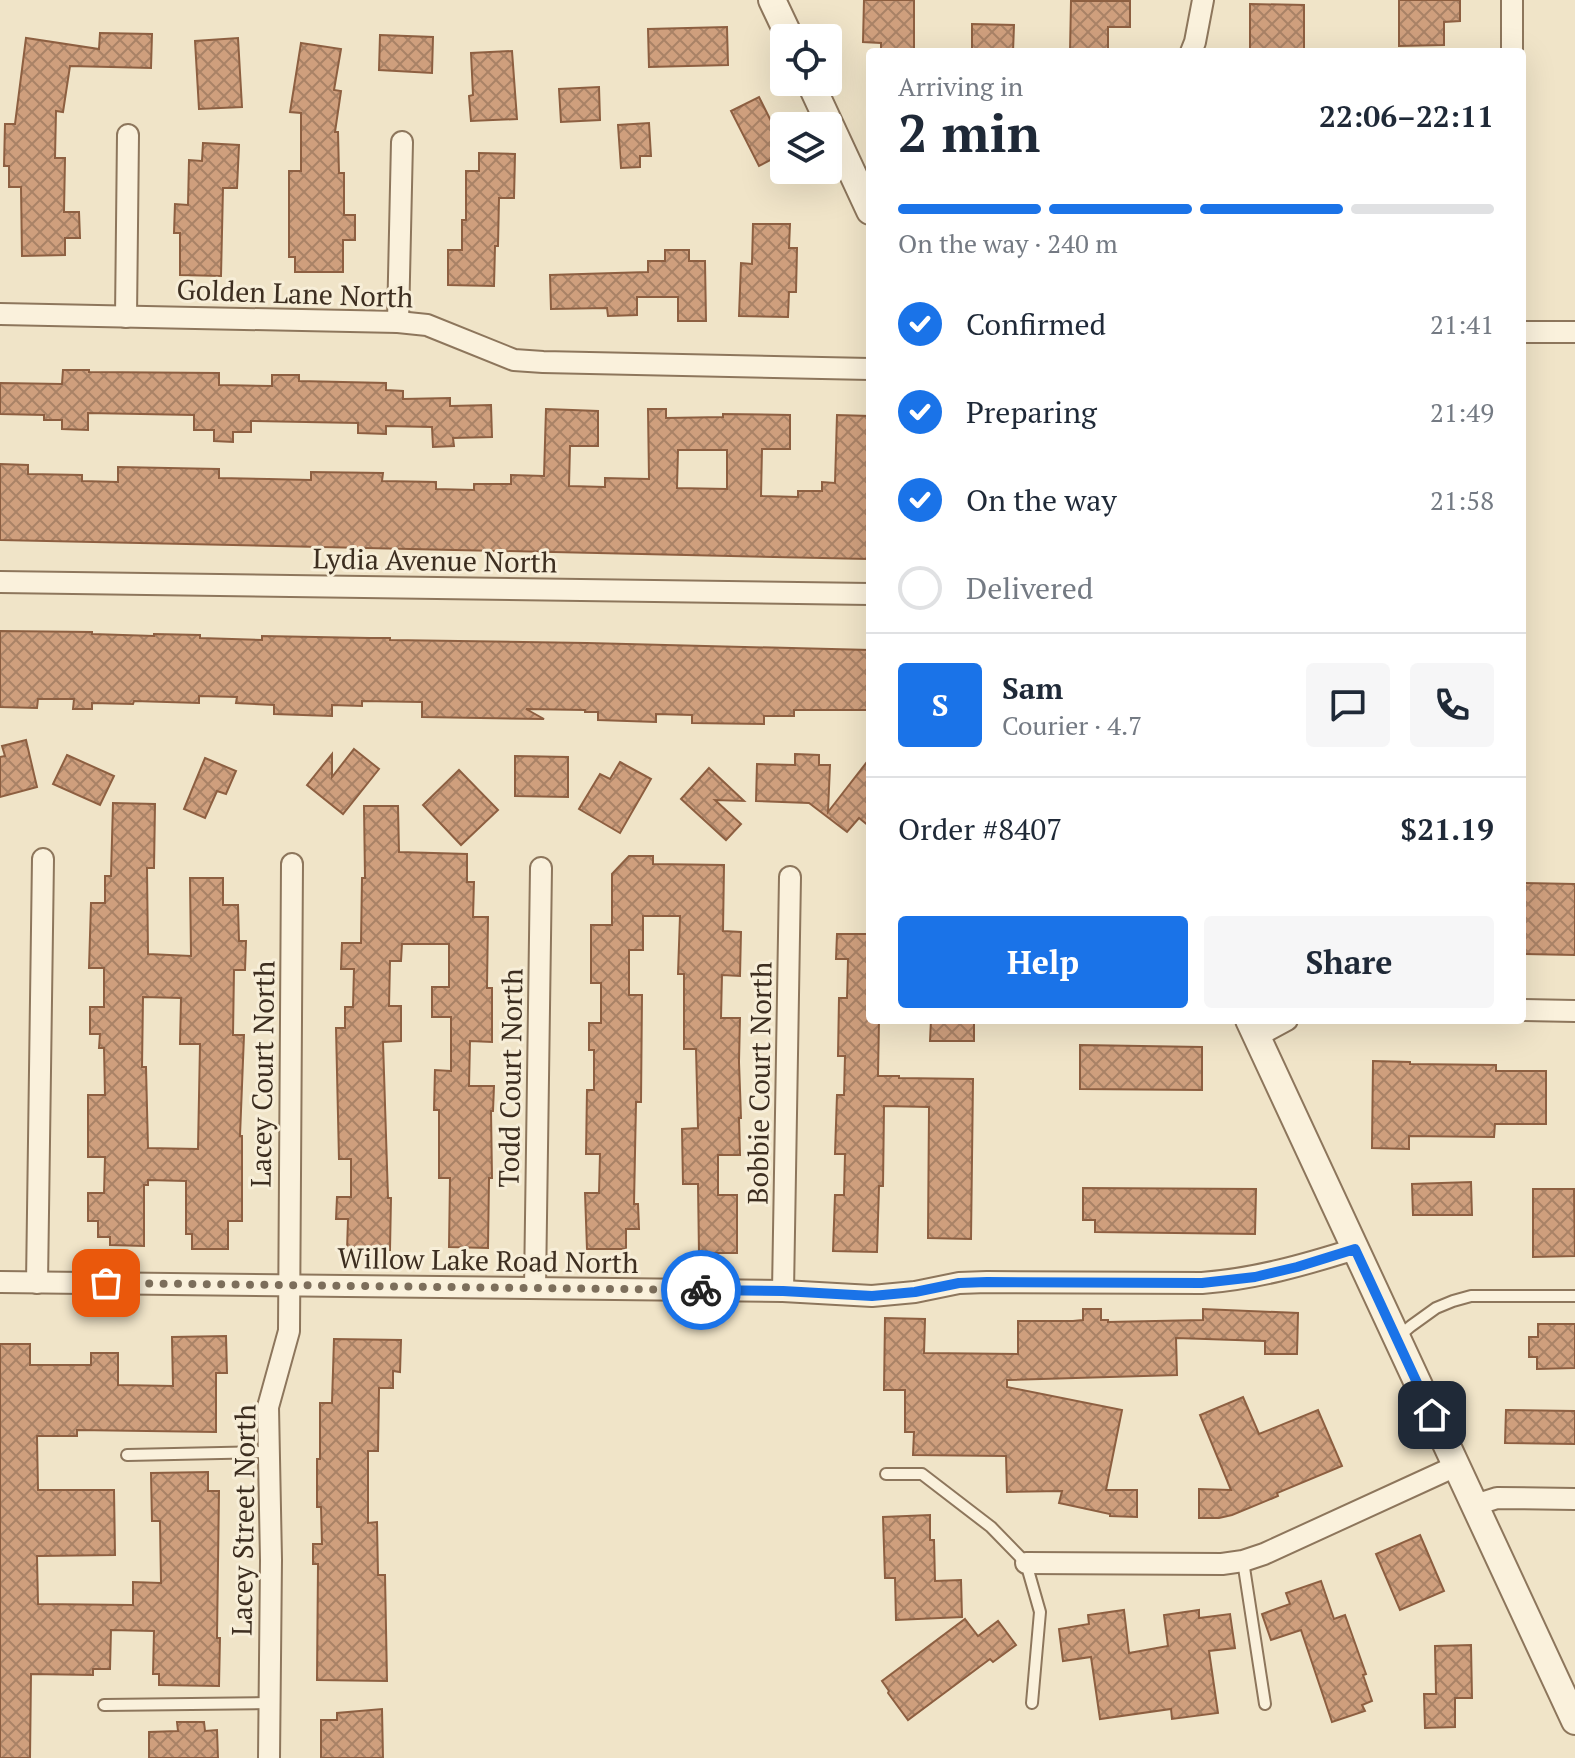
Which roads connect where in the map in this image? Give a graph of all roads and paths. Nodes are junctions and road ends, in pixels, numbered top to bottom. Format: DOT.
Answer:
graph roads {
  1 [pos="772,0"];
  2 [pos="1203,0"];
  3 [pos="1512,0"];
  4 [pos="783,24"];
  5 [pos="1193,48"];
  6 [pos="1512,48"];
  7 [pos="817,96"];
  8 [pos="128,135"];
  9 [pos="402,142"];
  10 [pos="866,202"];
  11 [pos="0,314"];
  12 [pos="126,317"];
  13 [pos="398,322"];
  14 [pos="1526,332"];
  15 [pos="1575,332"];
  16 [pos="866,369"];
  17 [pos="0,582"];
  18 [pos="866,594"];
  19 [pos="43,859"];
  20 [pos="292,864"];
  21 [pos="541,868"];
  22 [pos="790,877"];
  23 [pos="1526,1010"];
  24 [pos="1575,1011"];
  25 [pos="1253,1028"];
  26 [pos="1355,1249"];
  27 [pos="0,1282"];
  28 [pos="37,1283"];
  29 [pos="288,1285"];
  30 [pos="535,1288"];
  31 [pos="783,1291"];
  32 [pos="1575,1296"];
  33 [pos="1396,1339"];
  34 [pos="269,1452"];
  35 [pos="127,1455"];
  36 [pos="1456,1466"];
  37 [pos="886,1474"];
  38 [pos="1575,1499"];
  39 [pos="1475,1505"];
  40 [pos="1243,1561"];
  41 [pos="1026,1563"];
  42 [pos="270,1703"];
  43 [pos="1032,1703"];
  44 [pos="1265,1704"];
  45 [pos="104,1705"];
  46 [pos="1575,1721"];
  47 [pos="269,1758"];
  1 -- 4 [label="street"];
  2 -- 5 [label="street"];
  3 -- 6 [label="street"];
  7 -- 10 [label="street"];
  8 -- 12 [label="street"];
  9 -- 13 [label="street"];
  11 -- 12 [label="street, Golden Lane North"];
  12 -- 13 [label="street, Golden Lane North"];
  13 -- 16 [label="street, Golden Lane North"];
  14 -- 15 [label="street"];
  17 -- 18 [label="street, Lydia Avenue North"];
  19 -- 28 [label="street"];
  20 -- 29 [label="street, Lacey Court North"];
  21 -- 30 [label="street, Todd Court North"];
  22 -- 31 [label="street, Bobbie Court North"];
  23 -- 24 [label="street"];
  25 -- 26 [label="street"];
  26 -- 31 [label="street, Willow Lake Road North"];
  26 -- 33 [label="street"];
  27 -- 28 [label="street, Willow Lake Road North"];
  28 -- 29 [label="street, Willow Lake Road North"];
  29 -- 30 [label="street, Willow Lake Road North"];
  29 -- 34 [label="street, Lacey Street North"];
  30 -- 31 [label="street, Willow Lake Road North"];
  32 -- 33 [label="lane"];
  33 -- 36 [label="street"];
  34 -- 35 [label="lane"];
  34 -- 42 [label="street, Lacey Street North"];
  36 -- 39 [label="street"];
  36 -- 40 [label="street"];
  37 -- 41 [label="lane"];
  38 -- 39 [label="street"];
  39 -- 46 [label="street"];
  40 -- 41 [label="street"];
  40 -- 44 [label="lane"];
  41 -- 43 [label="lane"];
  42 -- 45 [label="lane"];
  42 -- 47 [label="street, Lacey Street North"];
}
